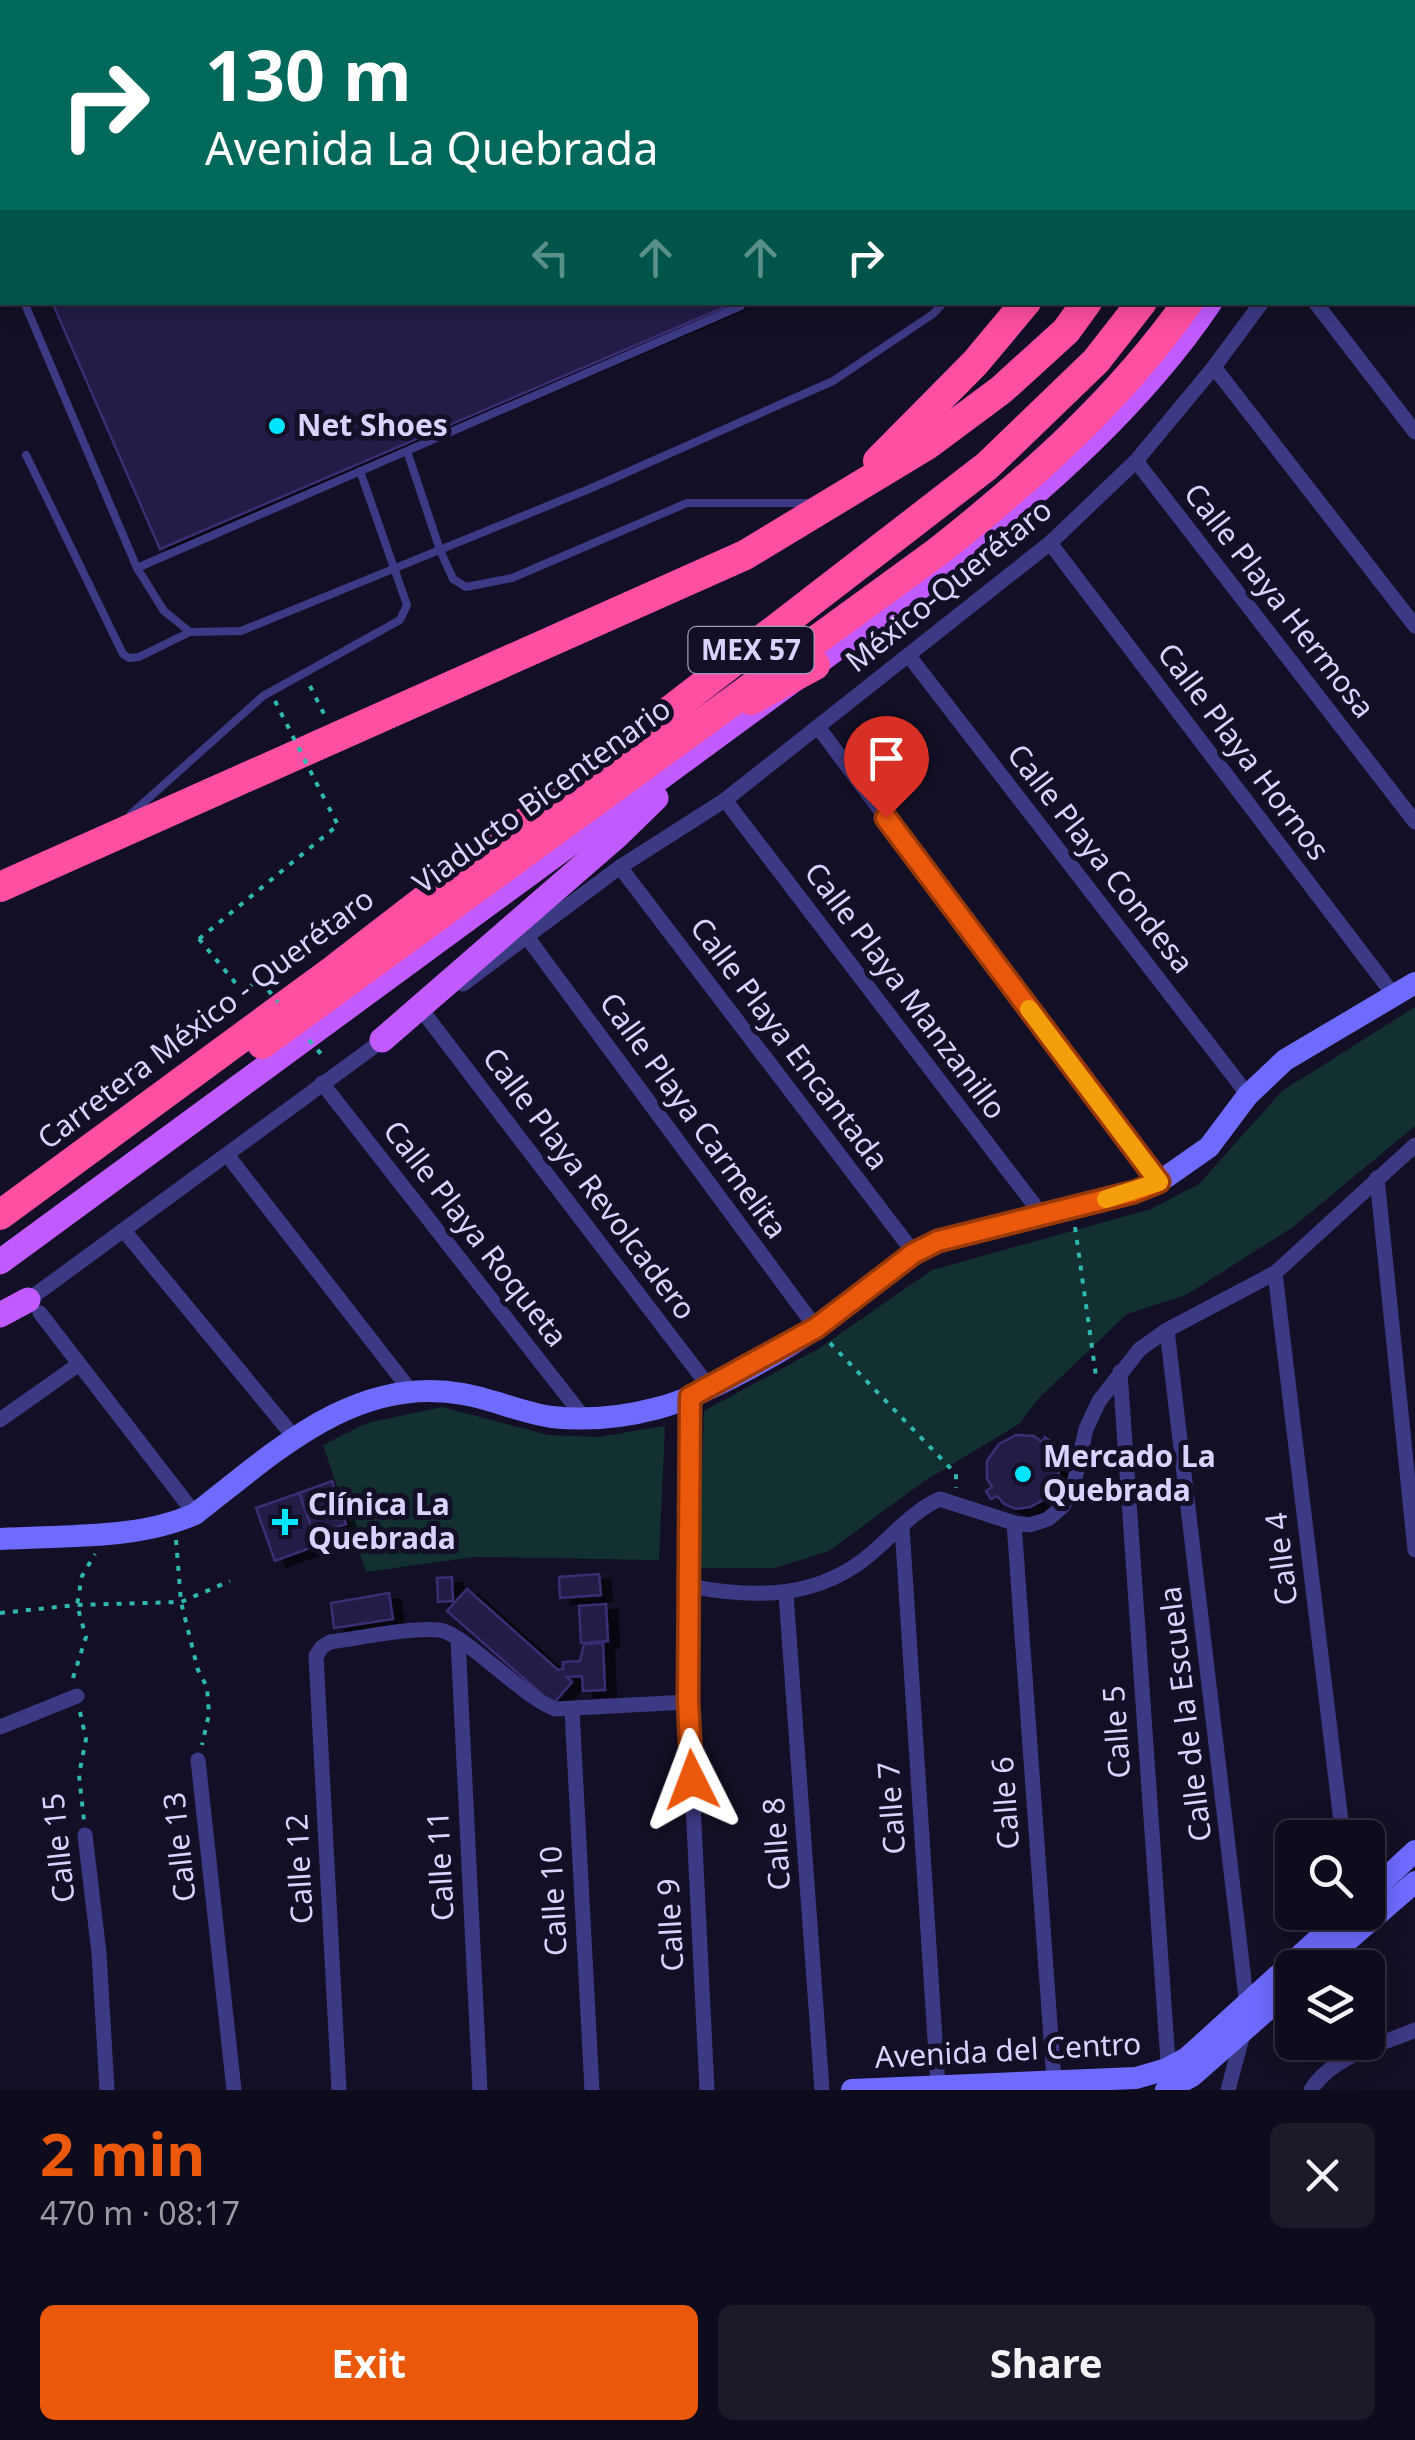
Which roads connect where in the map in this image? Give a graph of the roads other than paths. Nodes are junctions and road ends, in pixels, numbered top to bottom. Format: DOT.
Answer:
graph roads {
  1 [pos="25,305"];
  2 [pos="742,305"];
  3 [pos="941,305"];
  4 [pos="1023,305"];
  5 [pos="1085,305"];
  6 [pos="1143,305"];
  7 [pos="1144,305"];
  8 [pos="1186,305"];
  9 [pos="1208,305"];
  10 [pos="1260,305"];
  11 [pos="1317,305"];
  12 [pos="1214,368"];
  13 [pos="1415,432"];
  14 [pos="408,450"];
  15 [pos="26,455"];
  16 [pos="1136,461"];
  17 [pos="360,471"];
  18 [pos="834,503"];
  19 [pos="1050,543"];
  20 [pos="440,550"];
  21 [pos="940,550"];
  22 [pos="137,568"];
  23 [pos="393,569"];
  24 [pos="1415,626"];
  25 [pos="190,632"];
  26 [pos="909,656"];
  27 [pos="816,665"];
  28 [pos="818,727"];
  29 [pos="720,735"];
  30 [pos="725,800"];
  31 [pos="536,814"];
  32 [pos="1415,822"];
  33 [pos="98,844"];
  34 [pos="620,867"];
  35 [pos="0,888"];
  36 [pos="527,938"];
  37 [pos="1415,983"];
  38 [pos="1393,994"];
  39 [pos="424,1012"];
  40 [pos="382,1040"];
  41 [pos="322,1083"];
  42 [pos="1248,1095"];
  43 [pos="1415,1145"];
  44 [pos="228,1156"];
  45 [pos="1378,1178"];
  46 [pos="1159,1182"];
  47 [pos="0,1215"];
  48 [pos="1042,1215"];
  49 [pos="125,1232"];
  50 [pos="0,1239"];
  51 [pos="914,1253"];
  52 [pos="0,1262"];
  53 [pos="1275,1273"];
  54 [pos="34,1306"];
  55 [pos="0,1315"];
  56 [pos="816,1328"];
  57 [pos="1167,1330"];
  58 [pos="79,1364"];
  59 [pos="1120,1372"];
  60 [pos="410,1390"];
  61 [pos="700,1393"];
  62 [pos="585,1418"];
  63 [pos="0,1420"];
  64 [pos="294,1438"];
  65 [pos="185,1518"];
  66 [pos="1014,1524"];
  67 [pos="902,1527"];
  68 [pos="0,1539"];
  69 [pos="1415,1550"];
  70 [pos="690,1586"];
  71 [pos="786,1594"];
  72 [pos="458,1640"];
  73 [pos="77,1696"];
  74 [pos="688,1702"];
  75 [pos="572,1710"];
  76 [pos="0,1728"];
  77 [pos="198,1760"];
  78 [pos="1341,1820"];
  79 [pos="85,1835"];
  80 [pos="1415,1851"];
  81 [pos="1385,1879"];
  82 [pos="1415,1882"];
  83 [pos="1328,1930"];
  84 [pos="1337,1950"];
  85 [pos="1248,2001"];
  86 [pos="1275,2003"];
  87 [pos="1415,2030"];
  88 [pos="1244,2031"];
  89 [pos="1054,2080"];
  90 [pos="1168,2082"];
  91 [pos="1136,2084"];
  92 [pos="938,2086"];
  93 [pos="107,2090"];
  94 [pos="234,2090"];
  95 [pos="339,2090"];
  96 [pos="480,2090"];
  97 [pos="592,2090"];
  98 [pos="707,2090"];
  99 [pos="822,2090"];
  100 [pos="852,2090"];
  101 [pos="1228,2090"];
  102 [pos="1311,2090"];
  1 -- 22 [label="lane"];
  2 -- 14 [label="lane"];
  3 -- 20 [label="lane"];
  4 -- 18 [label="highway"];
  5 -- 18 [label="highway, MEX 57"];
  6 -- 31 [label="highway, Carretera México - Querétaro / MEX 57"];
  7 -- 21 [label="highway, bridge"];
  8 -- 21 [label="highway, Viaducto Bicentenario, bridge"];
  9 -- 27 [label="main road"];
  10 -- 12 [label="street, México-Querétaro"];
  11 -- 13 [label="street"];
  12 -- 16 [label="street, México-Querétaro"];
  12 -- 24 [label="street"];
  14 -- 17 [label="lane"];
  14 -- 20 [label="lane"];
  15 -- 25 [label="lane"];
  16 -- 19 [label="street, México-Querétaro"];
  16 -- 32 [label="street, Calle Playa Hermosa"];
  17 -- 22 [label="lane"];
  17 -- 23 [label="lane"];
  18 -- 20 [label="lane"];
  18 -- 33 [label="highway, MEX 57"];
  19 -- 26 [label="street, México-Querétaro"];
  19 -- 38 [label="street, Calle Playa Hornos"];
  20 -- 23 [label="lane"];
  21 -- 50 [label="highway, Viaducto Bicentenario, bridge"];
  22 -- 25 [label="lane"];
  23 -- 25 [label="lane"];
  23 -- 33 [label="lane"];
  26 -- 28 [label="street, México-Querétaro"];
  26 -- 42 [label="street, Calle Playa Condesa"];
  27 -- 29 [label="main road"];
  27 -- 31 [label="highway"];
  28 -- 30 [label="street, México-Querétaro"];
  28 -- 46 [label="street"];
  29 -- 40 [label="main road"];
  29 -- 52 [label="main road"];
  30 -- 34 [label="street, México-Querétaro"];
  30 -- 48 [label="street, Calle Playa Manzanillo"];
  31 -- 47 [label="highway, Carretera México - Querétaro / MEX 57"];
  33 -- 35 [label="highway, MEX 57"];
  34 -- 36 [label="street, México-Querétaro"];
  34 -- 51 [label="street, Calle Playa Encantada"];
  36 -- 39 [label="street, México-Querétaro"];
  36 -- 56 [label="street, Calle Playa Carmelita"];
  37 -- 38 [label="street"];
  38 -- 42 [label="street"];
  39 -- 40 [label="street, México-Querétaro"];
  39 -- 61 [label="street, Calle Playa Revolcadero"];
  40 -- 41 [label="street, México-Querétaro"];
  41 -- 44 [label="street, México-Querétaro"];
  41 -- 62 [label="street, Calle Playa Roqueta"];
  42 -- 46 [label="street"];
  43 -- 45 [label="street"];
  44 -- 49 [label="street, México-Querétaro"];
  44 -- 60 [label="street"];
  45 -- 53 [label="street"];
  45 -- 69 [label="street"];
  46 -- 48 [label="street"];
  48 -- 51 [label="street"];
  49 -- 54 [label="street, México-Querétaro"];
  49 -- 64 [label="street"];
  51 -- 56 [label="street"];
  53 -- 57 [label="street"];
  53 -- 78 [label="street, Calle 4"];
  54 -- 55 [label="main road"];
  54 -- 58 [label="street"];
  56 -- 61 [label="street"];
  57 -- 59 [label="street"];
  57 -- 85 [label="street, Calle de la Escuela"];
  58 -- 63 [label="street"];
  58 -- 65 [label="street"];
  59 -- 66 [label="street"];
  59 -- 90 [label="street, Calle 5"];
  60 -- 62 [label="street"];
  60 -- 64 [label="street"];
  61 -- 62 [label="street"];
  61 -- 70 [label="street, Calle 9"];
  64 -- 65 [label="street"];
  65 -- 68 [label="street"];
  66 -- 67 [label="street"];
  66 -- 89 [label="street, Calle 6"];
  67 -- 71 [label="street"];
  67 -- 92 [label="street, Calle 7"];
  70 -- 71 [label="street"];
  70 -- 74 [label="street, Calle 9"];
  71 -- 99 [label="street, Calle 8"];
  72 -- 75 [label="street"];
  72 -- 95 [label="street, Calle 12"];
  72 -- 96 [label="street, Calle 11"];
  73 -- 76 [label="street"];
  74 -- 75 [label="street"];
  74 -- 98 [label="street, Calle 9"];
  75 -- 97 [label="street, Calle 10"];
  77 -- 94 [label="street, Calle 13"];
  79 -- 93 [label="street, Calle 15"];
  80 -- 81 [label="street"];
  82 -- 84 [label="street"];
  83 -- 85 [label="street, Avenida del Centro"];
  85 -- 88 [label="street, Calle de la Escuela"];
  85 -- 90 [label="street, Avenida del Centro"];
  86 -- 88 [label="street, Avenida del Centro"];
  87 -- 102 [label="street"];
  88 -- 90 [label="street, Avenida del Centro"];
  88 -- 101 [label="street, Calle de la Escuela"];
  89 -- 91 [label="street, Avenida del Centro"];
  89 -- 92 [label="street, Avenida del Centro"];
  90 -- 91 [label="street, Avenida del Centro"];
  92 -- 100 [label="street, Avenida del Centro"];
}
